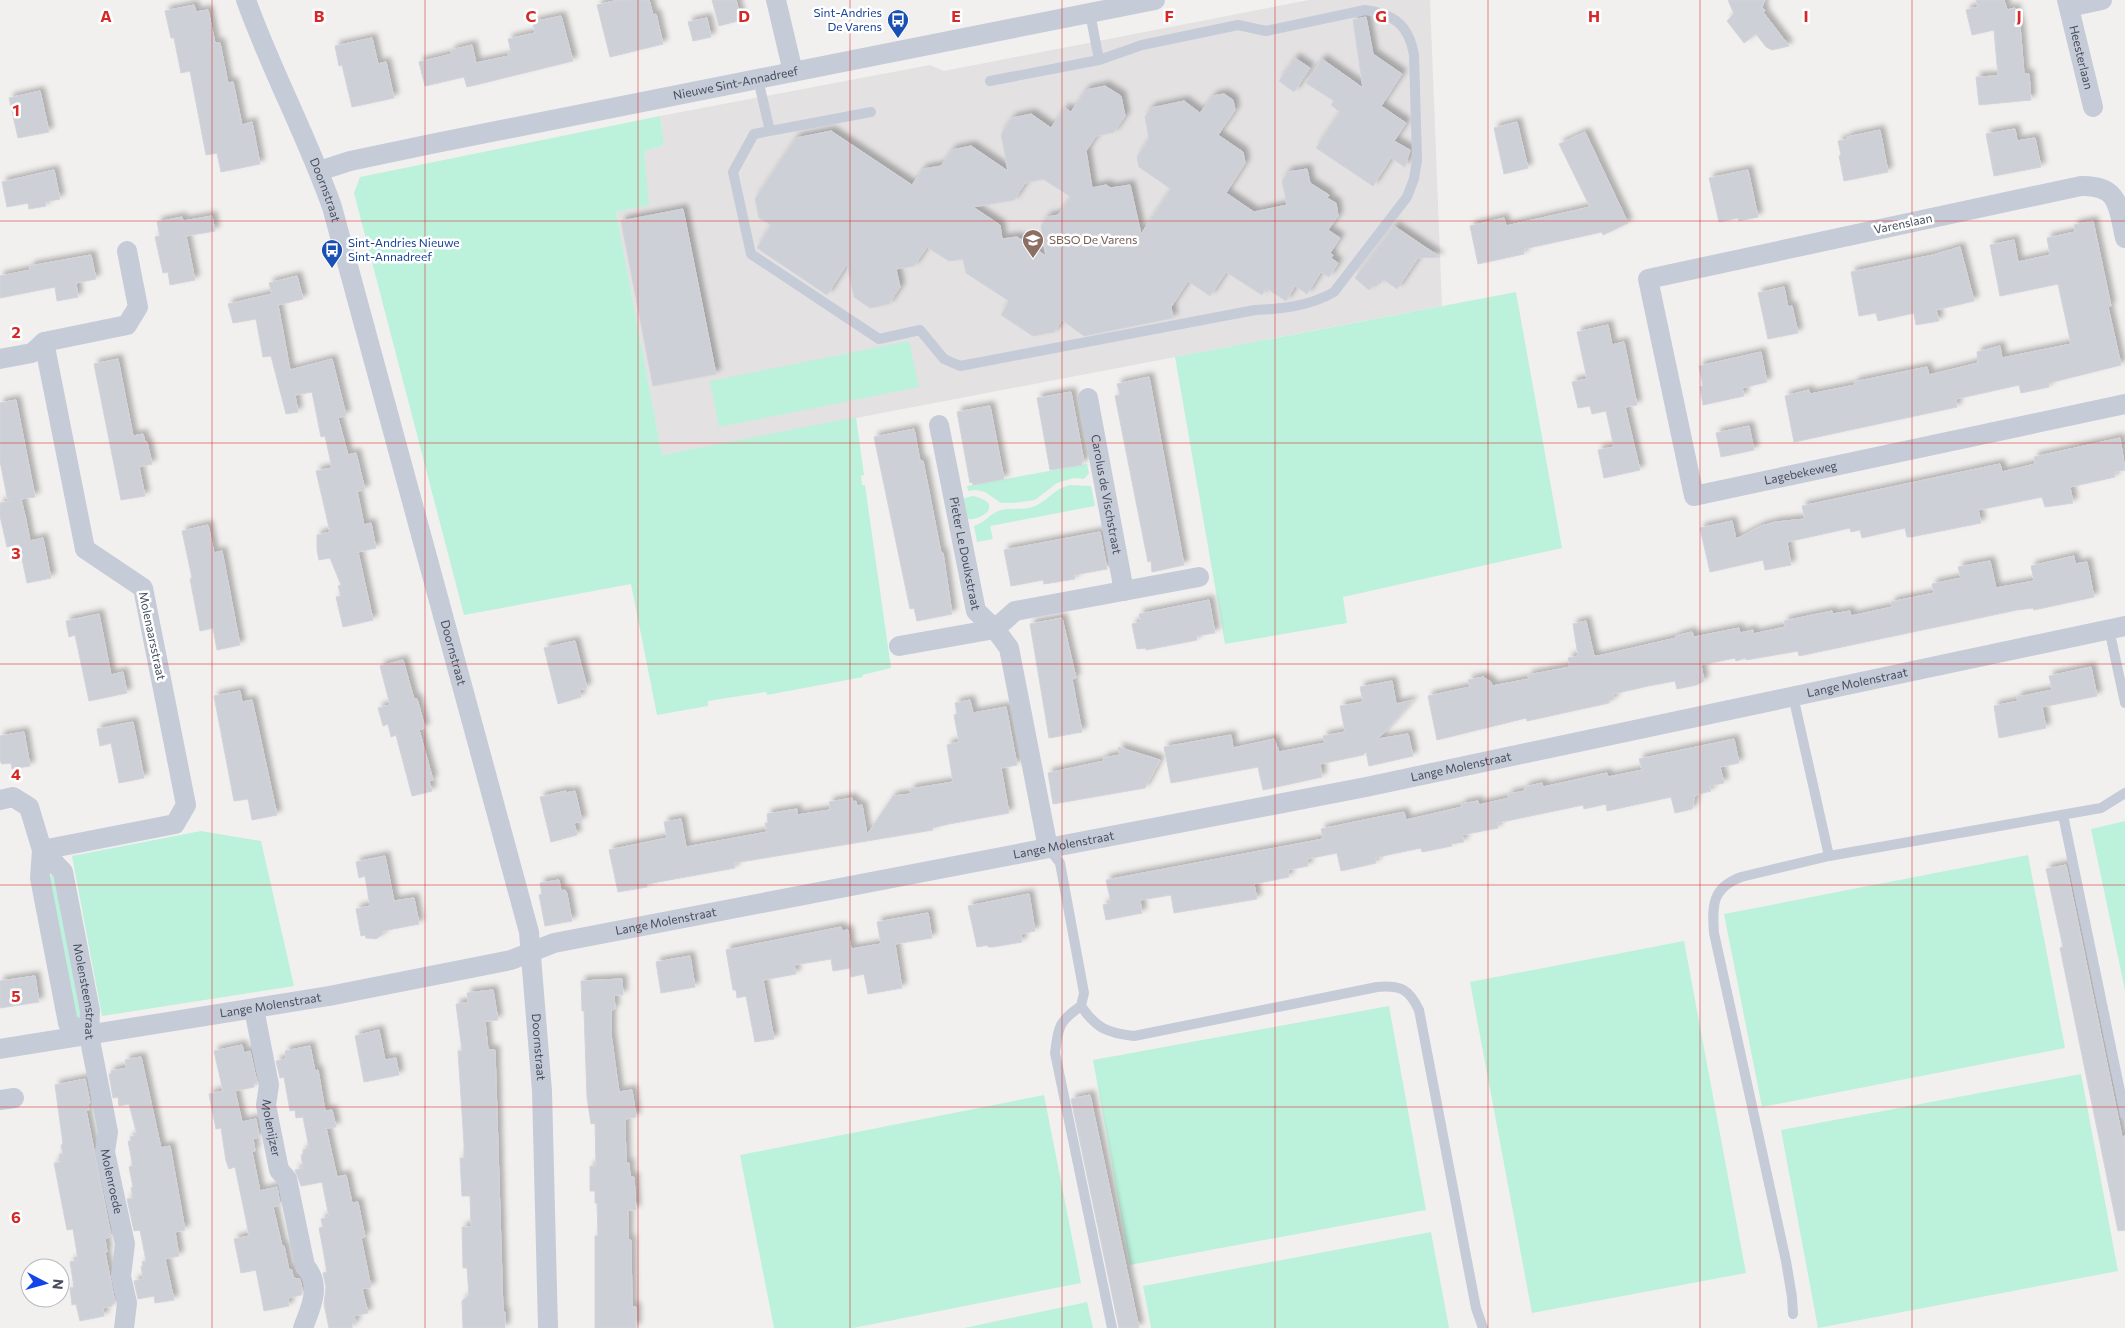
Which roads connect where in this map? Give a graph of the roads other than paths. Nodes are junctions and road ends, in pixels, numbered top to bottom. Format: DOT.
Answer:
graph roads {
  1 [pos="246,0"];
  2 [pos="776,0"];
  3 [pos="1155,0"];
  4 [pos="2102,0"];
  5 [pos="2068,3"];
  6 [pos="1090,13"];
  7 [pos="1099,60"];
  8 [pos="793,72"];
  9 [pos="758,79"];
  10 [pos="990,81"];
  11 [pos="2093,107"];
  12 [pos="871,112"];
  13 [pos="770,131"];
  14 [pos="319,171"];
  15 [pos="2125,238"];
  16 [pos="127,251"];
  17 [pos="1648,279"];
  18 [pos="44,342"];
  19 [pos="0,359"];
  20 [pos="1088,398"];
  21 [pos="2125,404"];
  22 [pos="939,425"];
  23 [pos="1199,577"];
  24 [pos="1124,591"];
  25 [pos="2117,627"];
  26 [pos="995,629"];
  27 [pos="899,646"];
  28 [pos="1793,696"];
  29 [pos="2125,703"];
  30 [pos="2125,793"];
  31 [pos="0,800"];
  32 [pos="2063,815"];
  33 [pos="1048,848"];
  34 [pos="42,850"];
  35 [pos="1829,856"];
  36 [pos="532,950"];
  37 [pos="1081,1006"];
  38 [pos="254,1009"];
  39 [pos="89,1035"];
  40 [pos="0,1049"];
  41 [pos="2125,1115"];
  42 [pos="1793,1314"];
  43 [pos="124,1328"];
  44 [pos="303,1328"];
  45 [pos="548,1328"];
  46 [pos="1112,1328"];
  47 [pos="1483,1328"];
  1 -- 14 [label="street, Doornstraat"];
  2 -- 8 [label="street"];
  3 -- 6 [label="street, Nieuwe Sint-Annadreef"];
  4 -- 5 [label="street, Heesterlaan"];
  5 -- 11 [label="street, Heesterlaan"];
  6 -- 7 [label="lane"];
  6 -- 8 [label="street, Nieuwe Sint-Annadreef"];
  7 -- 10 [label="lane"];
  7 -- 13 [label="lane"];
  8 -- 9 [label="street, Nieuwe Sint-Annadreef"];
  9 -- 13 [label="lane"];
  9 -- 14 [label="street, Nieuwe Sint-Annadreef"];
  12 -- 13 [label="lane"];
  14 -- 36 [label="street, Doornstraat"];
  15 -- 17 [label="street, Varenslaan"];
  16 -- 18 [label="street"];
  17 -- 21 [label="street, Lagebekeweg"];
  18 -- 19 [label="street"];
  18 -- 34 [label="street, Molenaarsstraat"];
  20 -- 24 [label="street, Carolus de Vischstraat"];
  22 -- 26 [label="street, Pieter Le Doulxstraat"];
  23 -- 24 [label="street"];
  24 -- 26 [label="street"];
  25 -- 28 [label="street, Lange Molenstraat"];
  25 -- 29 [label="lane"];
  26 -- 27 [label="street"];
  26 -- 33 [label="street, Pieter Le Doulxstraat"];
  28 -- 33 [label="street, Lange Molenstraat"];
  28 -- 35 [label="lane"];
  30 -- 32 [label="lane"];
  31 -- 34 [label="street, Molensteenstraat"];
  32 -- 35 [label="lane"];
  32 -- 41 [label="lane"];
  33 -- 36 [label="street, Lange Molenstraat"];
  33 -- 37 [label="lane"];
  34 -- 39 [label="street, Molensteenstraat"];
  35 -- 42 [label="lane"];
  36 -- 38 [label="street, Lange Molenstraat"];
  36 -- 45 [label="street, Doornstraat"];
  37 -- 46 [label="lane"];
  37 -- 47 [label="lane"];
  38 -- 39 [label="street, Lange Molenstraat"];
  38 -- 44 [label="street, Molenijzer"];
  39 -- 40 [label="street, Lange Molenstraat"];
  39 -- 43 [label="street, Molenroede"];
}
